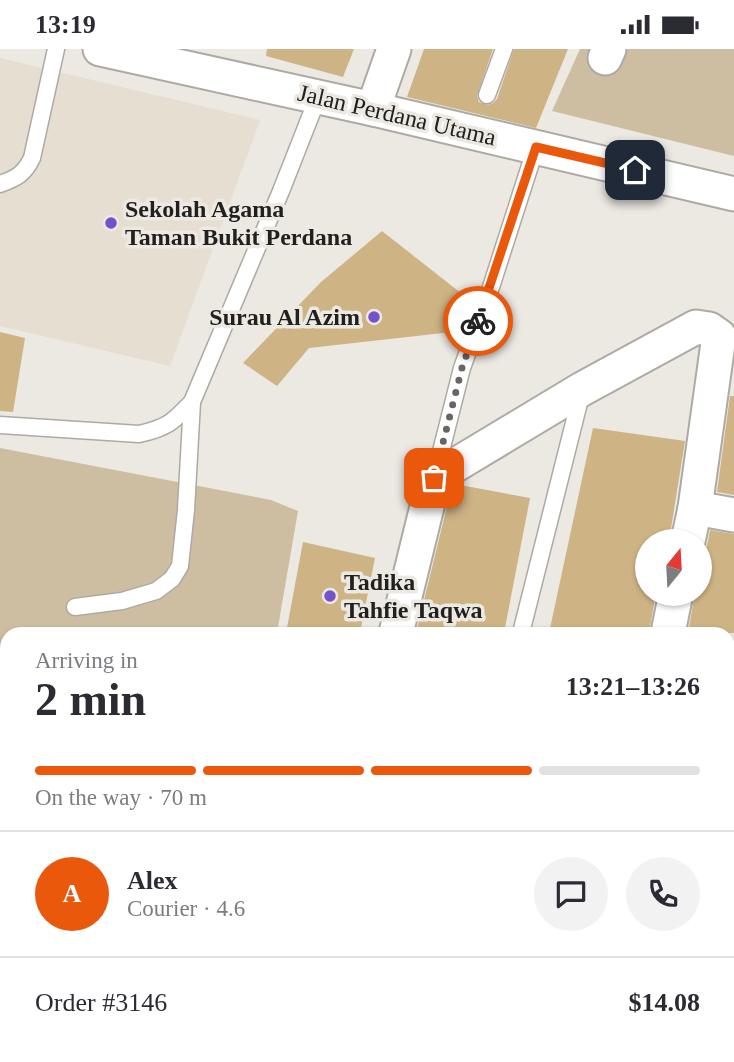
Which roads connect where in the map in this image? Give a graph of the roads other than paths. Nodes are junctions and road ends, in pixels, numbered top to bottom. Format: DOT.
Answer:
graph roads {
  1 [pos="56,49"];
  2 [pos="100,49"];
  3 [pos="394,49"];
  4 [pos="504,49"];
  5 [pos="488,96"];
  6 [pos="318,97"];
  7 [pos="373,109"];
  8 [pos="536,147"];
  9 [pos="0,184"];
  10 [pos="734,194"];
  11 [pos="582,389"];
  12 [pos="192,402"];
  13 [pos="0,425"];
  14 [pos="434,478"];
  15 [pos="695,507"];
  16 [pos="734,515"];
  17 [pos="690,529"];
  18 [pos="673,606"];
  19 [pos="75,607"];
  20 [pos="397,627"];
  21 [pos="522,627"];
  22 [pos="668,627"];
  1 -- 9 [label="lane"];
  2 -- 6 [label="street, Jalan Perdana Utama"];
  3 -- 7 [label="street"];
  4 -- 5 [label="lane"];
  6 -- 7 [label="street, Jalan Perdana Utama"];
  6 -- 12 [label="lane"];
  7 -- 8 [label="street, Jalan Perdana Utama"];
  8 -- 10 [label="street, Jalan Perdana Utama"];
  8 -- 14 [label="lane"];
  11 -- 14 [label="street"];
  11 -- 15 [label="street"];
  11 -- 21 [label="lane"];
  12 -- 13 [label="lane"];
  12 -- 19 [label="lane"];
  14 -- 20 [label="street"];
  15 -- 16 [label="street"];
  15 -- 17 [label="street"];
  18 -- 22 [label="street"];
}
